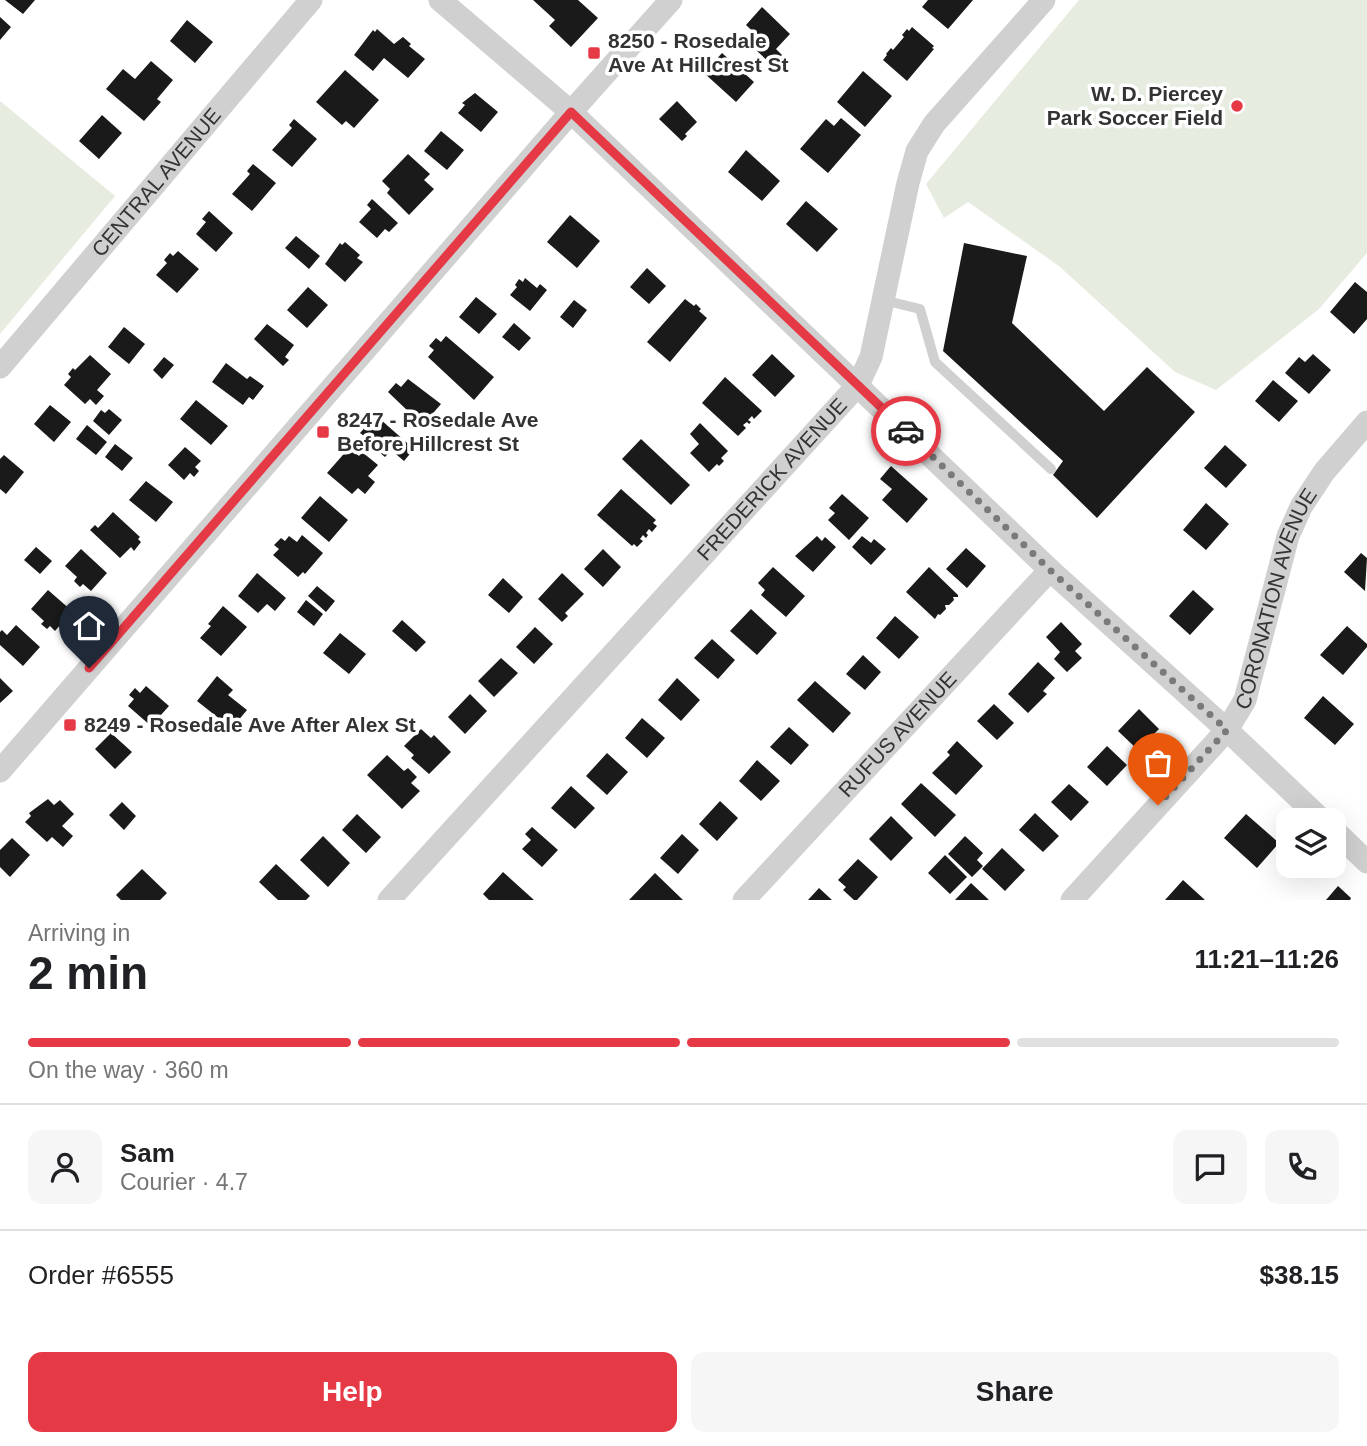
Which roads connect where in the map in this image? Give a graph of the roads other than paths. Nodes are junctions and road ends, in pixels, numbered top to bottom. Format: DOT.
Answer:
graph roads {
  1 [pos="311,0"];
  2 [pos="440,0"];
  3 [pos="671,0"];
  4 [pos="1044,0"];
  5 [pos="571,112"];
  6 [pos="883,300"];
  7 [pos="0,367"];
  8 [pos="858,385"];
  9 [pos="1367,422"];
  10 [pos="1051,469"];
  11 [pos="1050,570"];
  12 [pos="1227,730"];
  13 [pos="0,771"];
  14 [pos="1309,808"];
  15 [pos="1346,842"];
  16 [pos="1367,862"];
  17 [pos="389,900"];
  18 [pos="744,900"];
  19 [pos="1072,900"];
  1 -- 7 [label="street, CENTRAL AVENUE"];
  2 -- 5 [label="street"];
  3 -- 5 [label="street"];
  4 -- 6 [label="street, FREDERICK AVENUE"];
  5 -- 8 [label="street"];
  5 -- 13 [label="street"];
  6 -- 8 [label="street, FREDERICK AVENUE"];
  6 -- 10 [label="lane"];
  8 -- 11 [label="street"];
  8 -- 17 [label="street, FREDERICK AVENUE"];
  9 -- 12 [label="street, CORONATION AVENUE"];
  11 -- 12 [label="street"];
  11 -- 18 [label="street, RUFUS AVENUE"];
  12 -- 14 [label="street"];
  12 -- 19 [label="street, CORONATION AVENUE"];
  15 -- 16 [label="street"];
}
